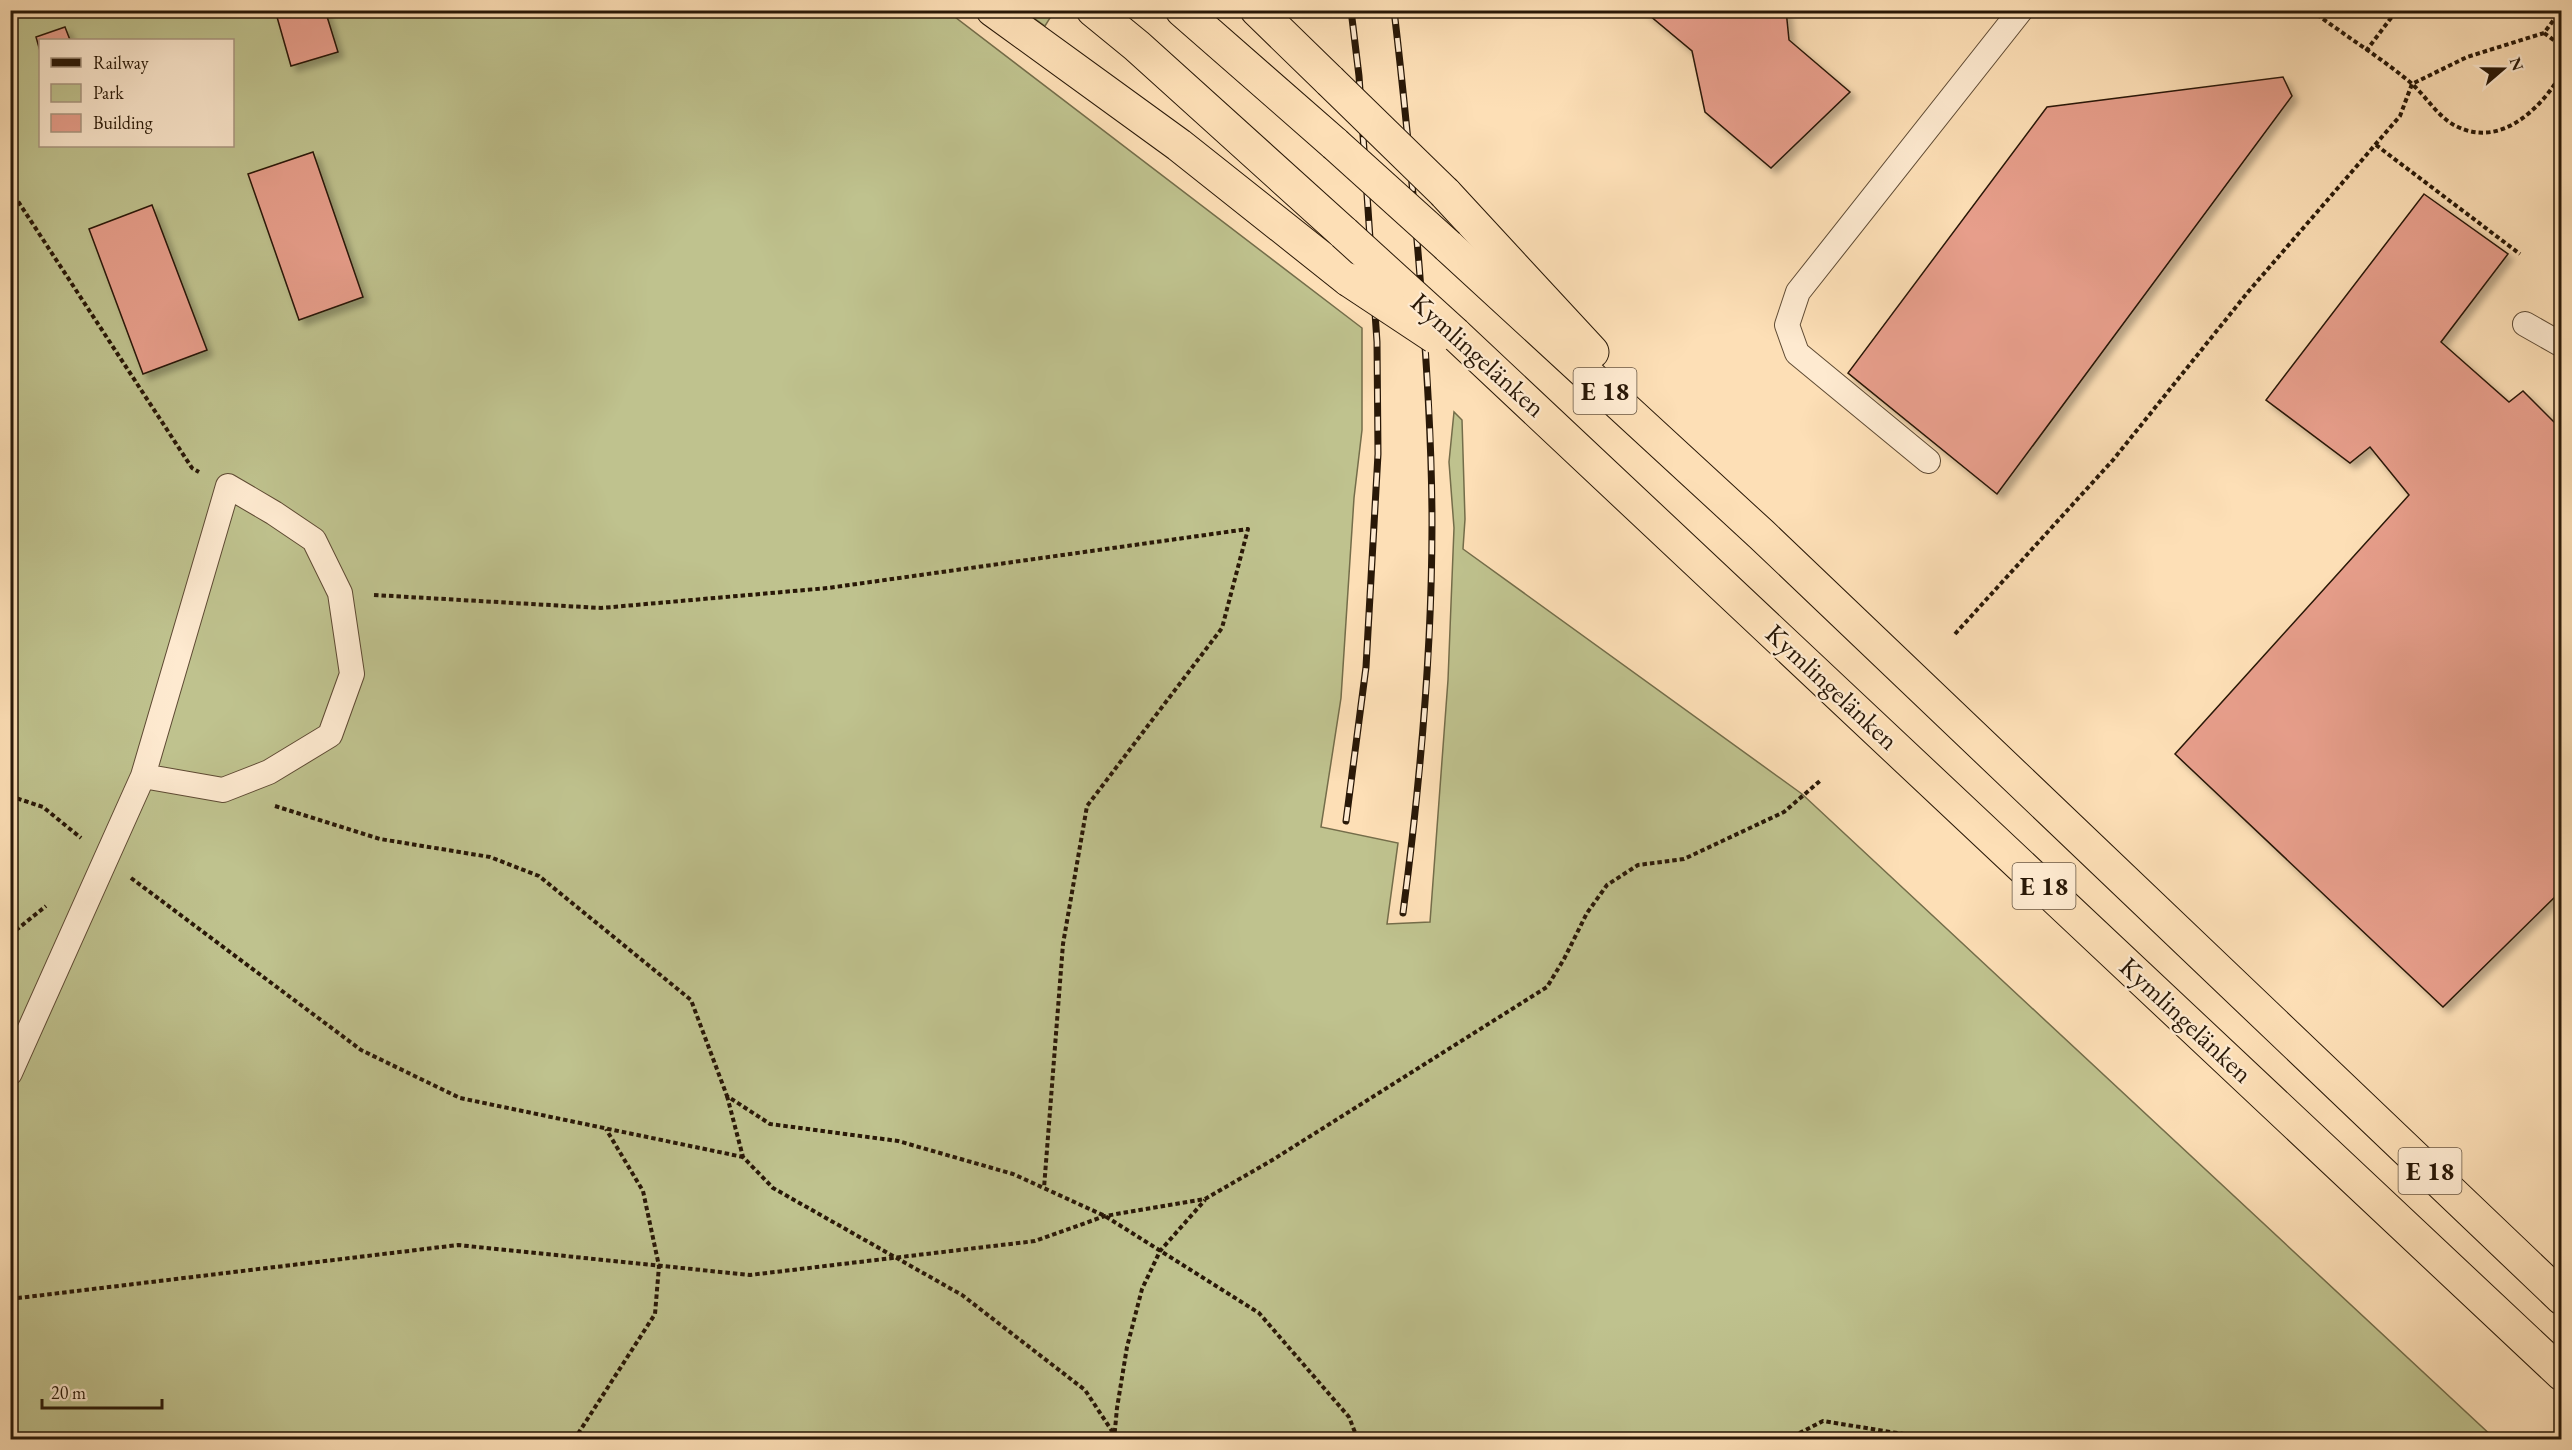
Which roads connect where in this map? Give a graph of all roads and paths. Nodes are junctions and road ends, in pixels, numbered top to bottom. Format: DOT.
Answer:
graph roads {
  1 [pos="993,10"];
  2 [pos="1093,10"];
  3 [pos="1182,10"];
  4 [pos="1257,10"];
  5 [pos="2021,10"];
  6 [pos="2077,10"];
  7 [pos="2119,10"];
  8 [pos="2310,10"];
  9 [pos="2397,10"];
  10 [pos="2559,11"];
  11 [pos="2544,33"];
  12 [pos="2562,46"];
  13 [pos="2366,51"];
  14 [pos="2562,73"];
  15 [pos="2412,84"];
  16 [pos="2376,145"];
  17 [pos="10,189"];
  18 [pos="2520,254"];
  19 [pos="2525,324"];
  20 [pos="1456,343"];
  21 [pos="2562,345"];
  22 [pos="1928,460"];
  23 [pos="228,486"];
  24 [pos="1762,535"];
  25 [pos="340,593"];
  26 [pos="1956,634"];
  27 [pos="142,776"];
  28 [pos="1821,780"];
  29 [pos="223,790"];
  30 [pos="10,796"];
  31 [pos="106,859"];
  32 [pos="10,1073"];
  33 [pos="727,1096"];
  34 [pos="606,1129"];
  35 [pos="743,1156"];
  36 [pos="1044,1188"];
  37 [pos="1205,1199"];
  38 [pos="1105,1216"];
  39 [pos="1160,1251"];
  40 [pos="894,1258"];
  41 [pos="659,1266"];
  42 [pos="2562,1298"];
  43 [pos="10,1299"];
  44 [pos="2562,1374"];
  45 [pos="1116,1438"];
  46 [pos="574,1440"];
  47 [pos="1358,1440"];
  48 [pos="1786,1440"];
  49 [pos="1940,1440"];
  1 -- 20 [label="highway, bridge"];
  2 -- 20 [label="highway, Kymlingelänken / E 18, bridge"];
  3 -- 24 [label="highway, E 18, bridge"];
  4 -- 24 [label="highway, bridge"];
  5 -- 22 [label="lane"];
  6 -- 7 [label="path"];
  8 -- 13 [label="path"];
  9 -- 13 [label="path"];
  10 -- 11 [label="path"];
  11 -- 12 [label="path"];
  11 -- 15 [label="path"];
  13 -- 15 [label="path"];
  14 -- 15 [label="path"];
  15 -- 16 [label="path"];
  16 -- 18 [label="path"];
  16 -- 26 [label="path"];
  17 -- 23 [label="path"];
  19 -- 21 [label="lane"];
  20 -- 44 [label="highway, Kymlingelänken / E 18"];
  23 -- 25 [label="lane"];
  23 -- 27 [label="lane"];
  24 -- 42 [label="highway, E 18"];
  25 -- 29 [label="lane"];
  25 -- 36 [label="path"];
  27 -- 29 [label="lane"];
  27 -- 31 [label="lane"];
  28 -- 37 [label="path"];
  29 -- 33 [label="path"];
  30 -- 31 [label="path"];
  31 -- 32 [label="lane"];
  31 -- 34 [label="path"];
  33 -- 35 [label="path"];
  33 -- 36 [label="path"];
  34 -- 35 [label="path"];
  34 -- 41 [label="path"];
  35 -- 40 [label="path"];
  36 -- 38 [label="path"];
  37 -- 38 [label="path"];
  37 -- 39 [label="path"];
  38 -- 39 [label="path"];
  38 -- 40 [label="path"];
  39 -- 45 [label="path"];
  39 -- 47 [label="path"];
  40 -- 41 [label="path"];
  40 -- 45 [label="path"];
  41 -- 43 [label="path"];
  41 -- 46 [label="path"];
  48 -- 49 [label="path"];
}
